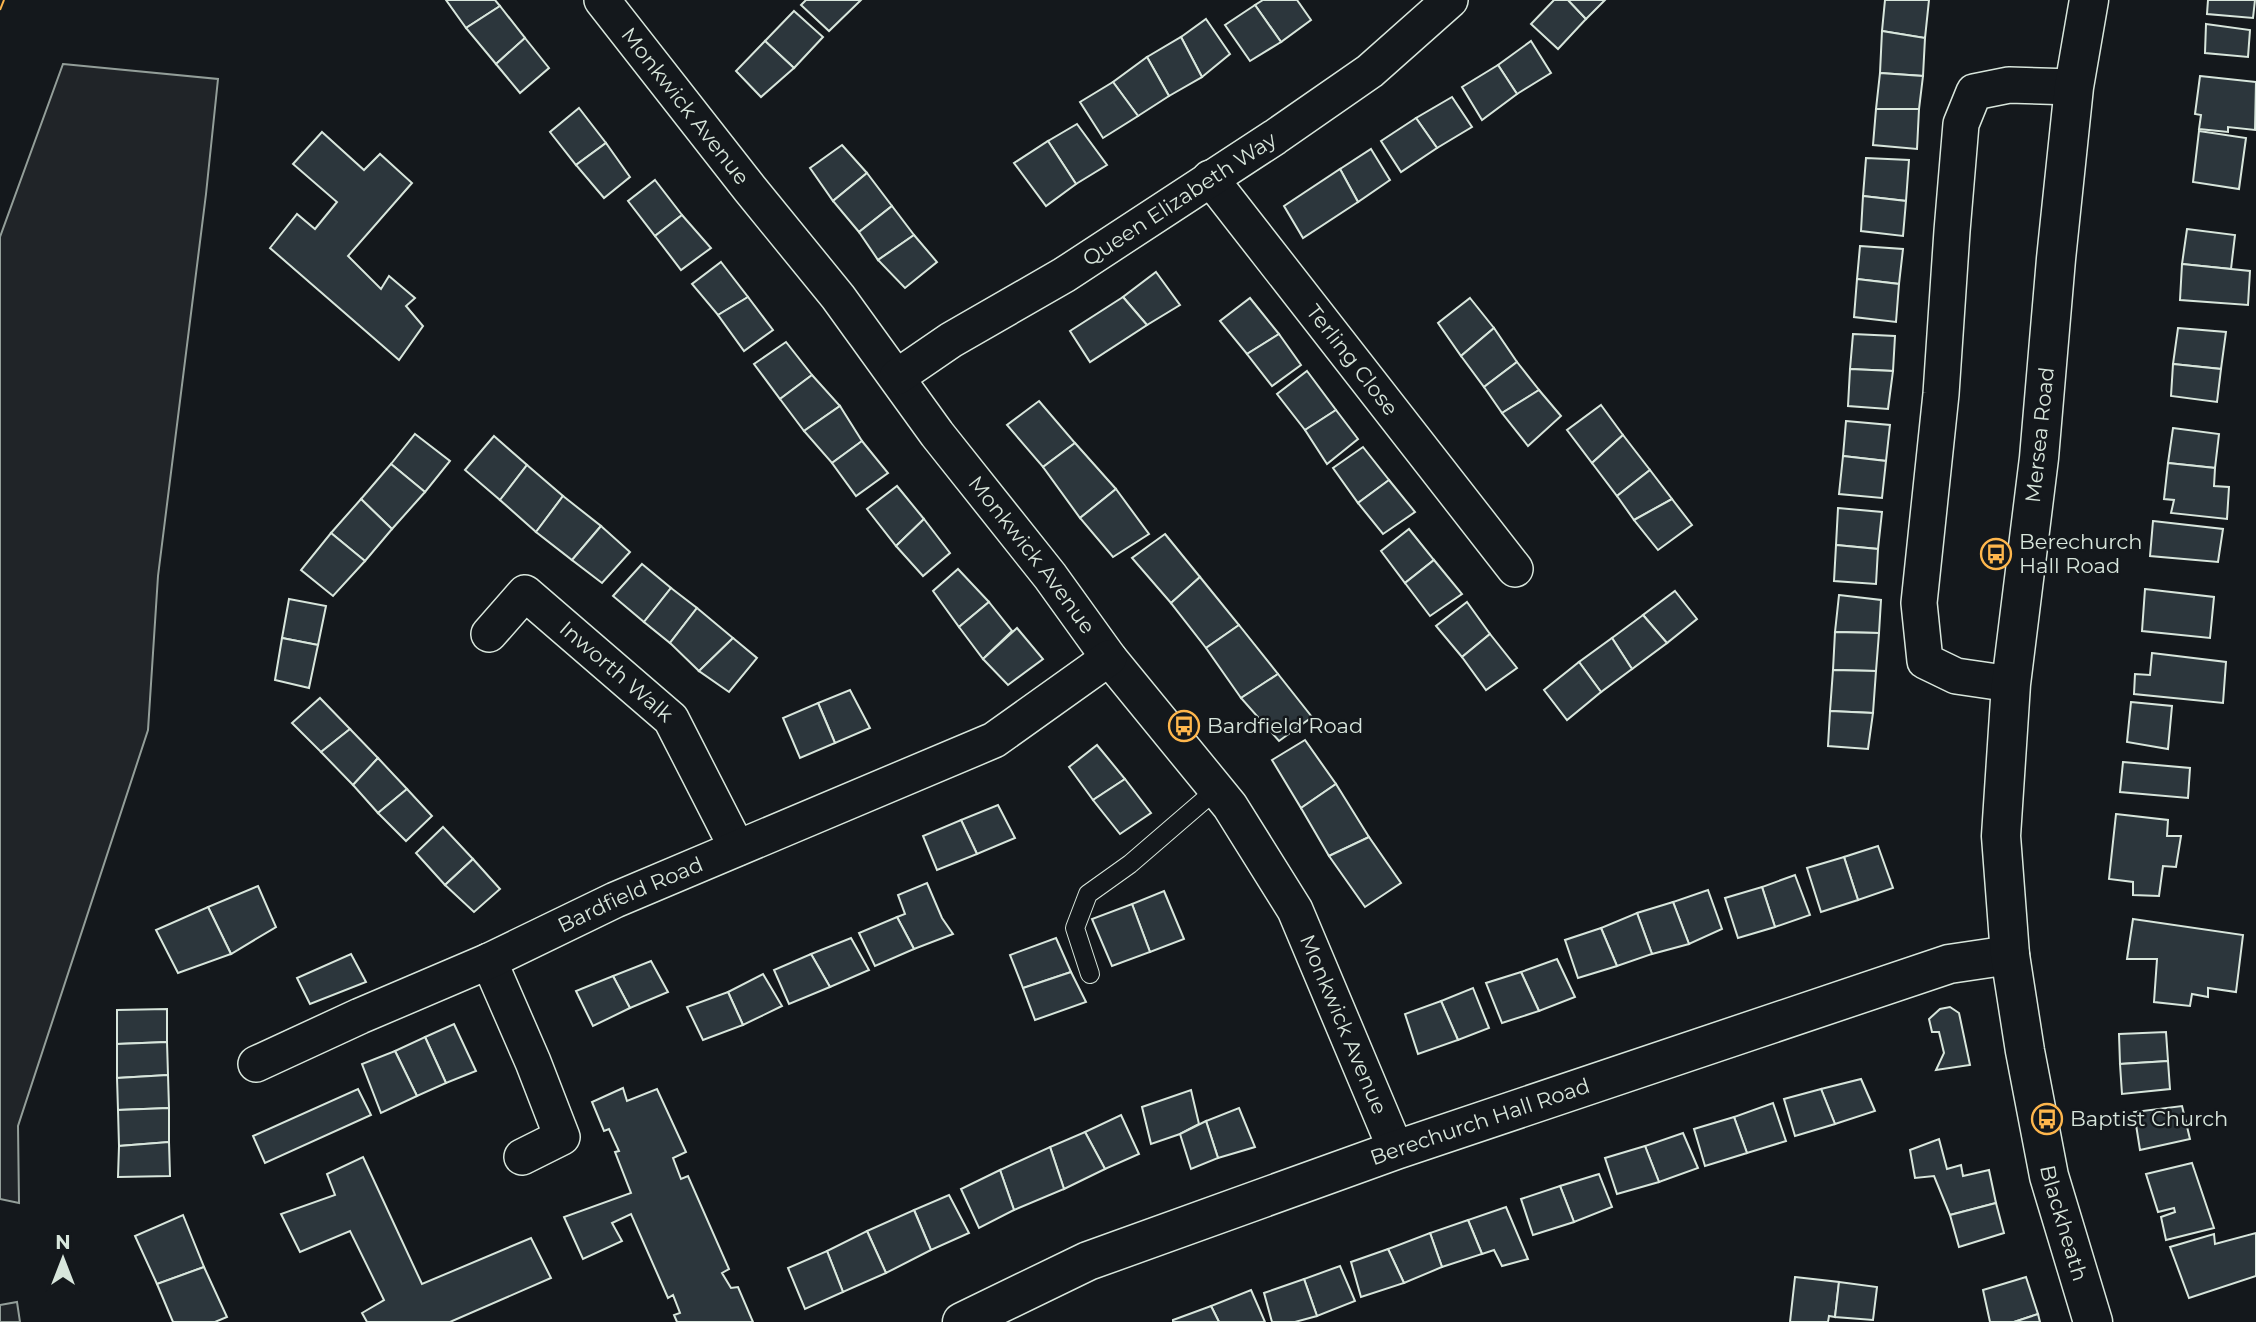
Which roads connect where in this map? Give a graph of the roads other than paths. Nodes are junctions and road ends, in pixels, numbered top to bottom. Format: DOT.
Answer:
graph roads {
  1 [pos="602,0"];
  2 [pos="1450,0"];
  3 [pos="2089,0"];
  4 [pos="2074,87"];
  5 [pos="1210,178"];
  6 [pos="897,377"];
  7 [pos="1515,569"];
  8 [pos="489,634"];
  9 [pos="1109,658"];
  10 [pos="2011,684"];
  11 [pos="1217,789"];
  12 [pos="737,848"];
  13 [pos="2010,956"];
  14 [pos="489,961"];
  15 [pos="1090,974"];
  16 [pos="257,1064"];
  17 [pos="1396,1150"];
  18 [pos="522,1157"];
  19 [pos="974,1319"];
  20 [pos="2092,1322"];
  1 -- 6 [label="street, Monkwick Avenue"];
  2 -- 5 [label="street, Queen Elizabeth Way"];
  3 -- 4 [label="main road, Mersea Road"];
  4 -- 10 [label="main road, Mersea Road"];
  4 -- 10 [label="street"];
  5 -- 6 [label="street, Queen Elizabeth Way"];
  5 -- 7 [label="street, Terling Close"];
  6 -- 9 [label="street, Monkwick Avenue"];
  8 -- 12 [label="street, Inworth Walk"];
  9 -- 11 [label="street, Monkwick Avenue"];
  9 -- 12 [label="street, Bardfield Road"];
  10 -- 13 [label="main road, Mersea Road"];
  11 -- 15 [label="lane"];
  11 -- 17 [label="street, Monkwick Avenue"];
  12 -- 14 [label="street, Bardfield Road"];
  13 -- 17 [label="main road, Berechurch Hall Road"];
  13 -- 20 [label="main road, Blackheath"];
  14 -- 16 [label="street, Bardfield Road"];
  14 -- 18 [label="street"];
  17 -- 19 [label="main road, Berechurch Hall Road"];
}
